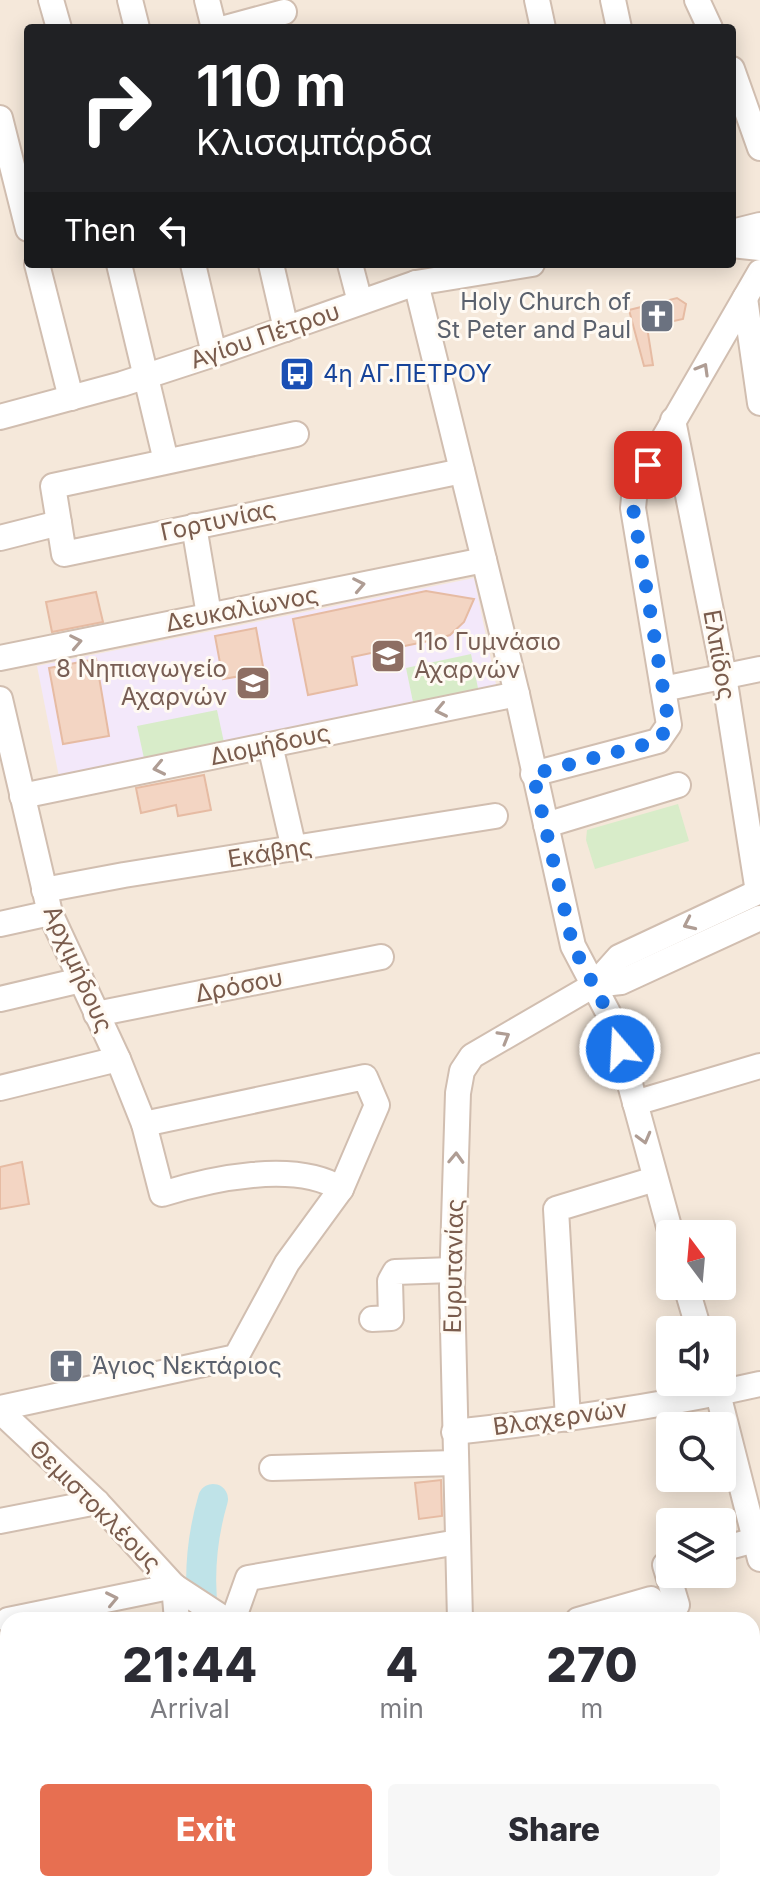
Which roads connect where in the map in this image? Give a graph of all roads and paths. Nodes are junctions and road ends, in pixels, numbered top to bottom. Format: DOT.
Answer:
graph roads {
  1 [pos="51,0"];
  2 [pos="130,0"];
  3 [pos="207,0"];
  4 [pos="537,0"];
  5 [pos="613,0"];
  6 [pos="697,0"];
  7 [pos="284,13"];
  8 [pos="58,24"];
  9 [pos="136,24"];
  10 [pos="213,24"];
  11 [pos="241,24"];
  12 [pos="542,24"];
  13 [pos="618,24"];
  14 [pos="708,24"];
  15 [pos="736,80"];
  16 [pos="0,118"];
  17 [pos="760,148"];
  18 [pos="24,213"];
  19 [pos="760,225"];
  20 [pos="736,231"];
  21 [pos="736,245"];
  22 [pos="760,248"];
  23 [pos="38,268"];
  24 [pos="120,268"];
  25 [pos="194,268"];
  26 [pos="272,268"];
  27 [pos="351,268"];
  28 [pos="492,268"];
  29 [pos="760,272"];
  30 [pos="416,283"];
  31 [pos="745,298"];
  32 [pos="360,302"];
  33 [pos="286,329"];
  34 [pos="214,354"];
  35 [pos="146,376"];
  36 [pos="71,398"];
  37 [pos="760,403"];
  38 [pos="0,417"];
  39 [pos="673,420"];
  40 [pos="296,434"];
  41 [pos="166,461"];
  42 [pos="462,471"];
  43 [pos="59,523"];
  44 [pos="194,526"];
  45 [pos="0,538"];
  46 [pos="484,560"];
  47 [pos="209,615"];
  48 [pos="0,658"];
  49 [pos="760,669"];
  50 [pos="724,676"];
  51 [pos="663,689"];
  52 [pos="517,694"];
  53 [pos="0,699"];
  54 [pos="270,745"];
  55 [pos="533,774"];
  56 [pos="678,785"];
  57 [pos="22,796"];
  58 [pos="495,816"];
  59 [pos="546,825"];
  60 [pos="294,849"];
  61 [pos="759,892"];
  62 [pos="47,902"];
  63 [pos="760,918"];
  64 [pos="0,924"];
  65 [pos="381,957"];
  66 [pos="81,980"];
  67 [pos="594,985"];
  68 [pos="0,999"];
  69 [pos="96,1014"];
  70 [pos="118,1059"];
  71 [pos="759,1072"];
  72 [pos="0,1088"];
  73 [pos="635,1103"];
  74 [pos="144,1124"];
  75 [pos="655,1179"];
  76 [pos="341,1189"];
  77 [pos="667,1220"];
  78 [pos="452,1270"];
  79 [pos="372,1319"];
  80 [pos="760,1384"];
  81 [pos="736,1386"];
  82 [pos="678,1396"];
  83 [pos="718,1396"];
  84 [pos="0,1410"];
  85 [pos="568,1419"];
  86 [pos="454,1432"];
  87 [pos="455,1463"];
  88 [pos="272,1468"];
  89 [pos="97,1502"];
  90 [pos="0,1521"];
  91 [pos="458,1542"];
  92 [pos="736,1549"];
  93 [pos="757,1549"];
  94 [pos="672,1588"];
  95 [pos="183,1592"];
  96 [pos="58,1612"];
  97 [pos="179,1612"];
  98 [pos="216,1612"];
  99 [pos="229,1612"];
  100 [pos="460,1612"];
  101 [pos="606,1612"];
  102 [pos="655,1612"];
  103 [pos="664,1612"];
  1 -- 8 [label="street"];
  2 -- 9 [label="street"];
  3 -- 10 [label="street"];
  4 -- 12 [label="street"];
  5 -- 13 [label="street"];
  6 -- 14 [label="street"];
  7 -- 11 [label="street"];
  15 -- 17 [label="street"];
  16 -- 18 [label="street"];
  19 -- 20 [label="street"];
  21 -- 22 [label="street"];
  23 -- 36 [label="street"];
  24 -- 35 [label="street"];
  25 -- 34 [label="street"];
  26 -- 33 [label="street"];
  27 -- 32 [label="street"];
  28 -- 30 [label="street, Αγίου Πέτρου"];
  29 -- 31 [label="street"];
  30 -- 32 [label="street, Αγίου Πέτρου"];
  30 -- 42 [label="street"];
  31 -- 37 [label="street"];
  39 -- 31 [label="street, one-way"];
  32 -- 33 [label="street, Αγίου Πέτρου"];
  33 -- 34 [label="street, Αγίου Πέτρου"];
  34 -- 35 [label="street, Αγίου Πέτρου"];
  35 -- 36 [label="street, Αγίου Πέτρου"];
  35 -- 41 [label="street"];
  36 -- 38 [label="street, Αγίου Πέτρου"];
  39 -- 50 [label="street, Ελπίδος"];
  39 -- 51 [label="street"];
  40 -- 41 [label="street"];
  41 -- 43 [label="street"];
  42 -- 44 [label="street, Γορτυνίας"];
  42 -- 46 [label="street"];
  43 -- 44 [label="street, Γορτυνίας"];
  43 -- 45 [label="street"];
  44 -- 47 [label="street"];
  47 -- 46 [label="street, Δευκαλίωνος, one-way"];
  46 -- 52 [label="street"];
  48 -- 47 [label="street, Δευκαλίωνος, one-way"];
  49 -- 50 [label="street"];
  50 -- 51 [label="street"];
  50 -- 61 [label="street, Ελπίδος"];
  51 -- 55 [label="street"];
  52 -- 54 [label="street, Διομήδους, one-way"];
  52 -- 55 [label="street"];
  53 -- 57 [label="street, Αρχιμήδους"];
  54 -- 57 [label="street, Διομήδους, one-way"];
  54 -- 60 [label="street"];
  55 -- 59 [label="street"];
  56 -- 59 [label="street"];
  57 -- 62 [label="street, Αρχιμήδους"];
  58 -- 60 [label="street, Εκάβης"];
  59 -- 67 [label="street"];
  60 -- 62 [label="street, Εκάβης"];
  61 -- 67 [label="street, one-way"];
  62 -- 64 [label="street, Εκάβης"];
  62 -- 66 [label="street, Αρχιμήδους"];
  63 -- 67 [label="street"];
  65 -- 69 [label="street, Δρόσου"];
  66 -- 68 [label="street"];
  66 -- 69 [label="street, Αρχιμήδους"];
  67 -- 73 [label="street"];
  78 -- 67 [label="street, Ευρυτανίας, one-way"];
  69 -- 70 [label="street, Αρχιμήδους"];
  70 -- 72 [label="street"];
  70 -- 74 [label="street, Αρχιμήδους"];
  71 -- 73 [label="street"];
  73 -- 75 [label="street, one-way"];
  74 -- 76 [label="street, Αρχιμήδους"];
  74 -- 76 [label="street"];
  75 -- 77 [label="street"];
  75 -- 85 [label="street"];
  76 -- 84 [label="street"];
  78 -- 79 [label="street"];
  78 -- 86 [label="street, Ευρυτανίας"];
  80 -- 81 [label="street, Βλαχερνών"];
  82 -- 85 [label="street, Βλαχερνών"];
  83 -- 93 [label="street"];
  84 -- 89 [label="street, Θεμιστοκλέους"];
  85 -- 86 [label="street, Βλαχερνών"];
  86 -- 87 [label="street, Ευρυτανίας"];
  87 -- 88 [label="street"];
  87 -- 91 [label="street, Ευρυτανίας"];
  89 -- 90 [label="street"];
  89 -- 95 [label="street, Θεμιστοκλέους"];
  91 -- 99 [label="street"];
  91 -- 100 [label="street, Ευρυτανίας"];
  92 -- 93 [label="street"];
  94 -- 103 [label="street"];
  96 -- 95 [label="street, one-way"];
  95 -- 97 [label="street"];
  95 -- 98 [label="street, Θεμιστοκλέους"];
  101 -- 102 [label="street"];
}
